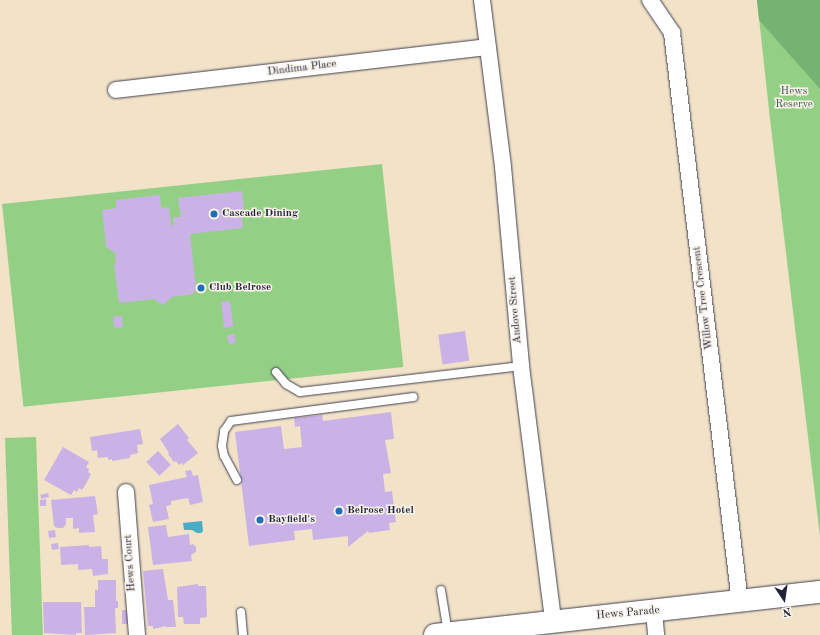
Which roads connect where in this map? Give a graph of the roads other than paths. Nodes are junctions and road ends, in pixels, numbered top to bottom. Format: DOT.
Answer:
graph roads {
  1 [pos="482,0"];
  2 [pos="650,0"];
  3 [pos="488,47"];
  4 [pos="116,90"];
  5 [pos="522,366"];
  6 [pos="276,372"];
  7 [pos="413,397"];
  8 [pos="237,480"];
  9 [pos="126,492"];
  10 [pos="441,590"];
  11 [pos="820,592"];
  12 [pos="740,602"];
  13 [pos="654,611"];
  14 [pos="241,612"];
  15 [pos="553,621"];
  16 [pos="442,634"];
  17 [pos="137,635"];
  18 [pos="243,635"];
  19 [pos="656,635"];
  1 -- 3 [label="street, Andove Street"];
  2 -- 12 [label="street, Willow Tree Crescent"];
  3 -- 4 [label="street, Dindima Place"];
  3 -- 5 [label="street, Andove Street"];
  5 -- 6 [label="lane"];
  5 -- 15 [label="street, Andove Street"];
  7 -- 8 [label="lane"];
  9 -- 17 [label="street, Hews Court"];
  10 -- 16 [label="lane"];
  11 -- 12 [label="street, Hews Parade"];
  12 -- 13 [label="street, Hews Parade"];
  13 -- 15 [label="street, Hews Parade"];
  13 -- 19 [label="street"];
  14 -- 18 [label="lane"];
  15 -- 16 [label="street, Hews Parade"];
}
